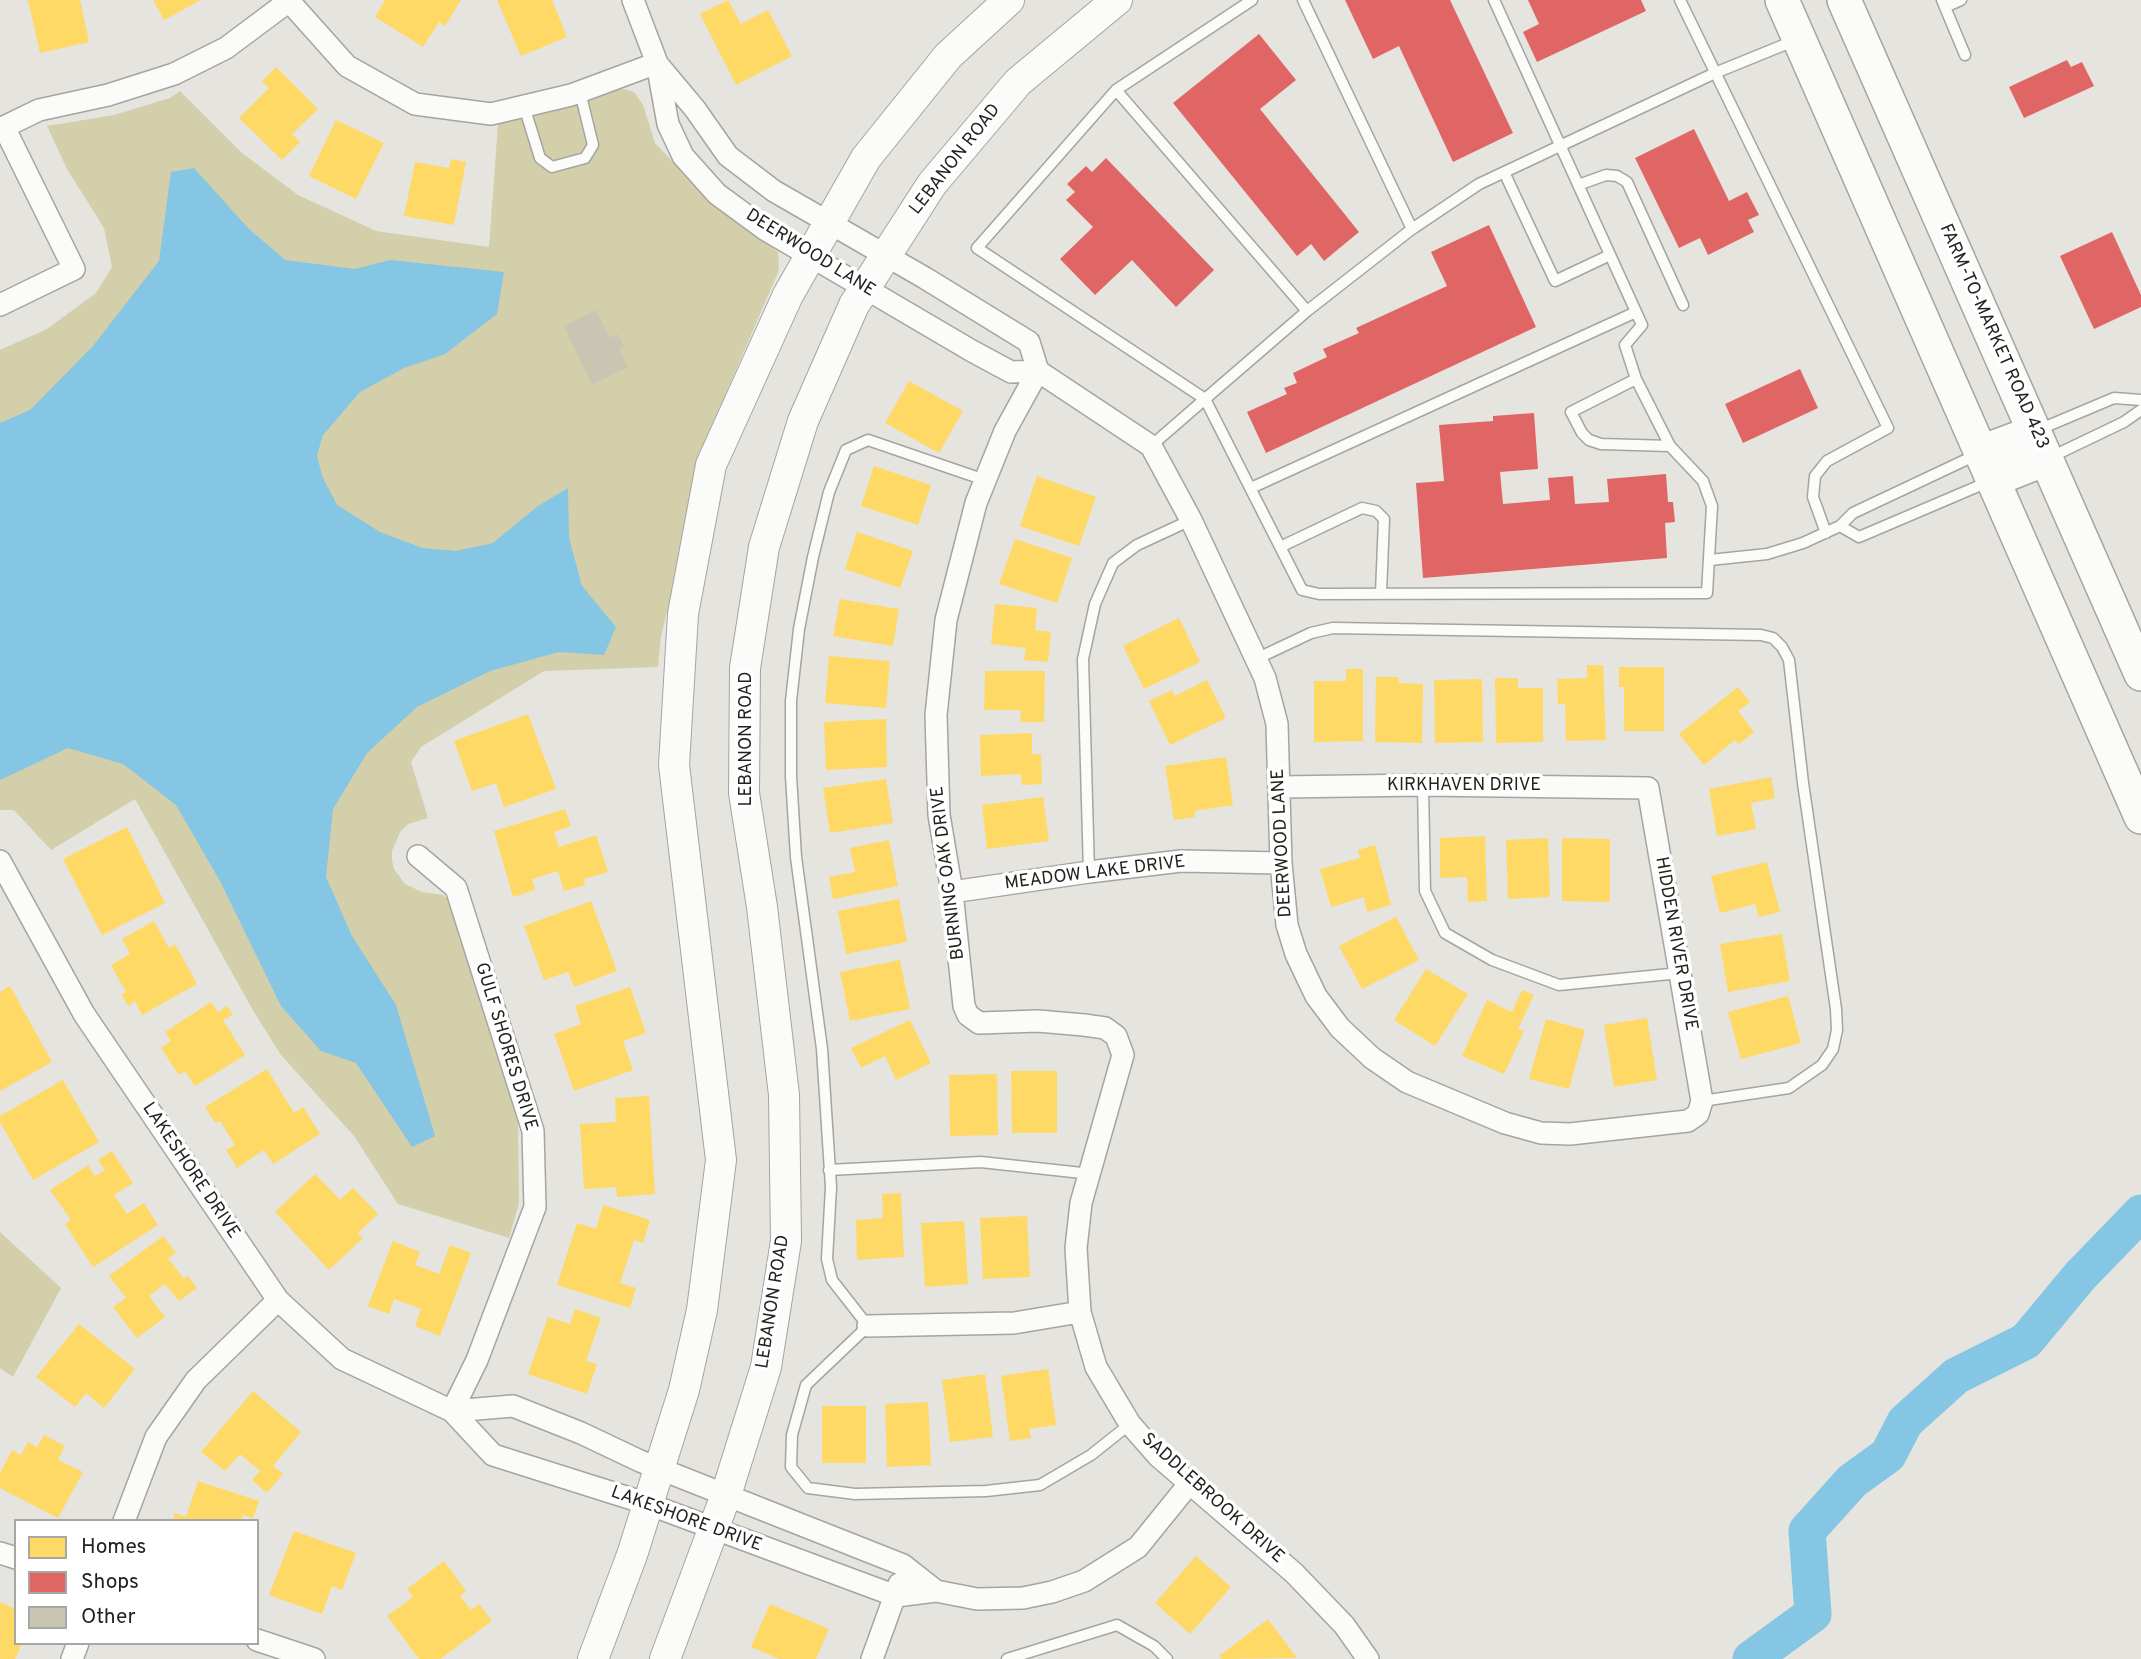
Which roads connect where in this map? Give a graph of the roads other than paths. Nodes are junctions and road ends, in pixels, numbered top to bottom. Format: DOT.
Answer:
graph roads {
  1 [pos="633,0"];
  2 [pos="1009,0"];
  3 [pos="1117,0"];
  4 [pos="1252,0"];
  5 [pos="1303,0"];
  6 [pos="1494,0"];
  7 [pos="1680,0"];
  8 [pos="1782,0"];
  9 [pos="1844,0"];
  10 [pos="1961,0"];
  11 [pos="289,1"];
  12 [pos="1943,4"];
  13 [pos="1799,39"];
  14 [pos="1965,54"];
  15 [pos="657,63"];
  16 [pos="1714,73"];
  17 [pos="1116,90"];
  18 [pos="580,92"];
  19 [pos="524,106"];
  20 [pos="1560,146"];
  21 [pos="1504,172"];
  22 [pos="1578,185"];
  23 [pos="830,222"];
  24 [pos="1412,229"];
  25 [pos="886,255"];
  26 [pos="1610,255"];
  27 [pos="810,256"];
  28 [pos="865,288"];
  29 [pos="0,305"];
  30 [pos="1683,305"];
  31 [pos="1307,311"];
  32 [pos="1636,312"];
  33 [pos="1038,371"];
  34 [pos="1636,379"];
  35 [pos="1205,399"];
  36 [pos="2141,400"];
  37 [pos="2141,410"];
  38 [pos="2041,445"];
  39 [pos="1151,446"];
  40 [pos="1670,446"];
  41 [pos="1987,466"];
  42 [pos="985,480"];
  43 [pos="1251,488"];
  44 [pos="1191,520"];
  45 [pos="1840,526"];
  46 [pos="1826,533"];
  47 [pos="1280,547"];
  48 [pos="1710,560"];
  49 [pos="1381,593"];
  50 [pos="1256,659"];
  51 [pos="2141,674"];
  52 [pos="1423,785"];
  53 [pos="1280,787"];
  54 [pos="1648,788"];
  55 [pos="2141,817"];
  56 [pos="418,856"];
  57 [pos="0,861"];
  58 [pos="1281,863"];
  59 [pos="1089,872"];
  60 [pos="952,892"];
  61 [pos="1680,973"];
  62 [pos="1116,1036"];
  63 [pos="1702,1101"];
  64 [pos="830,1170"];
  65 [pos="1091,1174"];
  66 [pos="278,1300"];
  67 [pos="1080,1312"];
  68 [pos="868,1326"];
  69 [pos="452,1411"];
  70 [pos="1130,1424"];
  71 [pos="660,1469"];
  72 [pos="1189,1484"];
  73 [pos="726,1495"];
  74 [pos="648,1504"];
  75 [pos="125,1519"];
  76 [pos="713,1529"];
  77 [pos="903,1565"];
  78 [pos="936,1591"];
  79 [pos="896,1596"];
  80 [pos="259,1641"];
  81 [pos="314,1659"];
  82 [pos="593,1659"];
  83 [pos="665,1659"];
  84 [pos="872,1659"];
  85 [pos="1007,1659"];
  86 [pos="1167,1659"];
  87 [pos="1368,1659"];
  1 -- 15 [label="street, DEERWOOD LANE"];
  2 -- 23 [label="main road"];
  3 -- 25 [label="main road, LEBANON ROAD"];
  4 -- 17 [label="lane"];
  5 -- 24 [label="lane"];
  6 -- 20 [label="lane"];
  7 -- 16 [label="lane"];
  8 -- 13 [label="main road"];
  9 -- 38 [label="main road, FARM-TO-MARKET ROAD 423"];
  10 -- 12 [label="lane"];
  11 -- 19 [label="street"];
  11 -- 29 [label="street"];
  12 -- 14 [label="lane"];
  13 -- 16 [label="lane"];
  13 -- 41 [label="main road"];
  15 -- 18 [label="street"];
  15 -- 23 [label="street, DEERWOOD LANE"];
  15 -- 27 [label="street, DEERWOOD LANE"];
  16 -- 20 [label="lane"];
  16 -- 46 [label="lane"];
  17 -- 31 [label="lane"];
  17 -- 35 [label="lane"];
  18 -- 19 [label="street"];
  18 -- 19 [label="lane"];
  20 -- 21 [label="lane"];
  20 -- 22 [label="lane"];
  21 -- 24 [label="lane"];
  21 -- 26 [label="lane"];
  22 -- 26 [label="lane"];
  22 -- 30 [label="lane"];
  23 -- 25 [label="street, DEERWOOD LANE"];
  23 -- 27 [label="main road"];
  24 -- 31 [label="lane"];
  25 -- 28 [label="main road, LEBANON ROAD"];
  25 -- 33 [label="street, DEERWOOD LANE"];
  26 -- 32 [label="lane"];
  27 -- 28 [label="street, DEERWOOD LANE"];
  27 -- 71 [label="main road"];
  28 -- 33 [label="street, DEERWOOD LANE"];
  28 -- 73 [label="main road, LEBANON ROAD"];
  31 -- 35 [label="lane"];
  32 -- 34 [label="lane"];
  32 -- 43 [label="lane"];
  33 -- 39 [label="street, DEERWOOD LANE"];
  33 -- 42 [label="street, BURNING OAK DRIVE"];
  34 -- 40 [label="lane"];
  34 -- 40 [label="lane"];
  35 -- 39 [label="lane"];
  35 -- 43 [label="lane"];
  36 -- 38 [label="lane"];
  37 -- 38 [label="lane"];
  38 -- 41 [label="main road"];
  38 -- 51 [label="main road, FARM-TO-MARKET ROAD 423"];
  39 -- 44 [label="street, DEERWOOD LANE"];
  40 -- 48 [label="lane"];
  41 -- 45 [label="lane"];
  41 -- 45 [label="lane"];
  41 -- 55 [label="main road"];
  42 -- 60 [label="street, BURNING OAK DRIVE"];
  42 -- 64 [label="lane"];
  43 -- 47 [label="lane"];
  44 -- 50 [label="street, DEERWOOD LANE"];
  44 -- 59 [label="lane"];
  45 -- 46 [label="lane"];
  46 -- 48 [label="lane"];
  47 -- 49 [label="lane"];
  47 -- 49 [label="lane"];
  48 -- 49 [label="lane"];
  50 -- 53 [label="street, DEERWOOD LANE"];
  50 -- 63 [label="lane"];
  52 -- 53 [label="street, KIRKHAVEN DRIVE"];
  52 -- 54 [label="street, KIRKHAVEN DRIVE"];
  52 -- 61 [label="lane"];
  53 -- 58 [label="street, DEERWOOD LANE"];
  54 -- 61 [label="street, HIDDEN RIVER DRIVE"];
  56 -- 69 [label="street, GULF SHORES DRIVE"];
  57 -- 66 [label="street, LAKESHORE DRIVE"];
  58 -- 59 [label="street, MEADOW LAKE DRIVE"];
  58 -- 63 [label="street, DEERWOOD LANE"];
  59 -- 60 [label="street, MEADOW LAKE DRIVE"];
  60 -- 62 [label="street, BURNING OAK DRIVE"];
  61 -- 63 [label="street, HIDDEN RIVER DRIVE"];
  62 -- 65 [label="street, SADDLEBROOK DRIVE"];
  64 -- 65 [label="lane"];
  64 -- 68 [label="lane"];
  65 -- 67 [label="street, SADDLEBROOK DRIVE"];
  66 -- 69 [label="street, LAKESHORE DRIVE"];
  66 -- 75 [label="street"];
  67 -- 68 [label="street"];
  67 -- 70 [label="street, SADDLEBROOK DRIVE"];
  68 -- 70 [label="lane"];
  69 -- 71 [label="street, LAKESHORE DRIVE"];
  69 -- 74 [label="street, LAKESHORE DRIVE"];
  70 -- 72 [label="street, SADDLEBROOK DRIVE"];
  71 -- 73 [label="street, LAKESHORE DRIVE"];
  71 -- 74 [label="main road"];
  72 -- 78 [label="street, LAKESHORE DRIVE"];
  72 -- 87 [label="street, SADDLEBROOK DRIVE"];
  73 -- 76 [label="main road, LEBANON ROAD"];
  73 -- 77 [label="street, LAKESHORE DRIVE"];
  74 -- 76 [label="street, LAKESHORE DRIVE"];
  74 -- 82 [label="main road"];
  76 -- 79 [label="street, LAKESHORE DRIVE"];
  76 -- 83 [label="main road, LEBANON ROAD"];
  77 -- 78 [label="street, LAKESHORE DRIVE"];
  77 -- 79 [label="street"];
  78 -- 79 [label="street, LAKESHORE DRIVE"];
  79 -- 84 [label="street"];
  80 -- 81 [label="street"];
  85 -- 86 [label="lane"];
}
